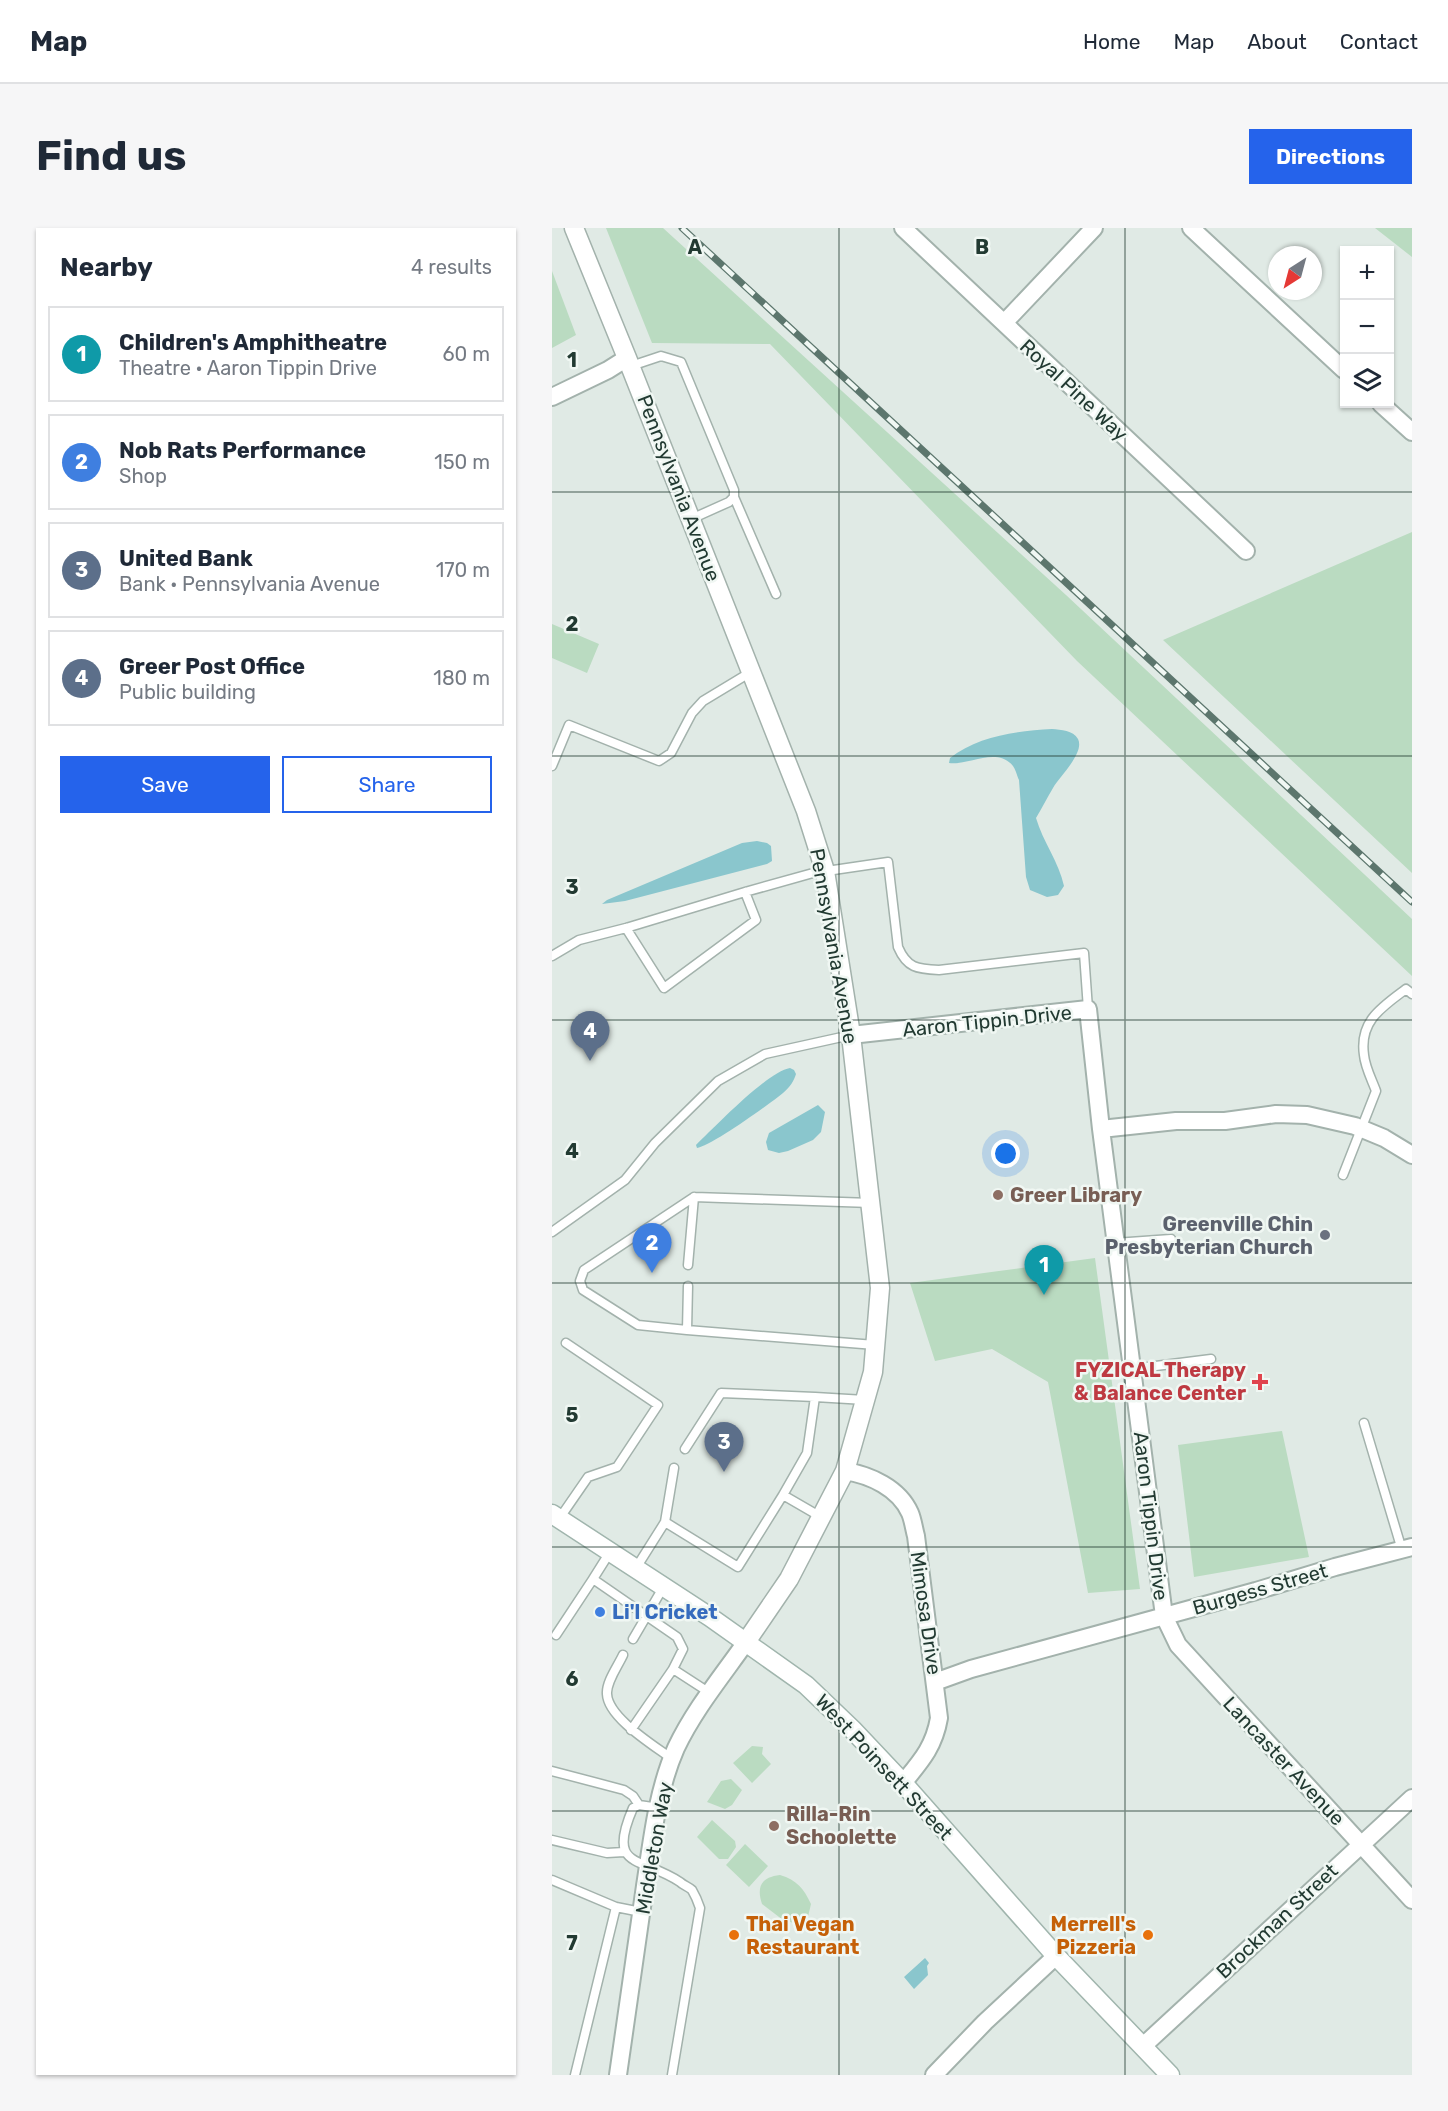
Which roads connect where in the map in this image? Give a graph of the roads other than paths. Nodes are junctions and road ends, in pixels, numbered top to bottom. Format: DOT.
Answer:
graph roads {
  1 [pos="574,228"];
  2 [pos="903,228"];
  3 [pos="1094,228"];
  4 [pos="1191,228"];
  5 [pos="1004,323"];
  6 [pos="629,362"];
  7 [pos="1340,366"];
  8 [pos="552,397"];
  9 [pos="1385,408"];
  10 [pos="1412,432"];
  11 [pos="734,497"];
  12 [pos="691,519"];
  13 [pos="1246,551"];
  14 [pos="776,594"];
  15 [pos="751,672"];
  16 [pos="552,766"];
  17 [pos="825,871"];
  18 [pos="745,892"];
  19 [pos="626,928"];
  20 [pos="552,956"];
  21 [pos="1412,994"];
  22 [pos="1088,1009"];
  23 [pos="851,1035"];
  24 [pos="1360,1128"];
  25 [pos="1101,1130"];
  26 [pos="1412,1155"];
  27 [pos="1343,1175"];
  28 [pos="694,1197"];
  29 [pos="870,1203"];
  30 [pos="552,1232"];
  31 [pos="1171,1239"];
  32 [pos="1115,1244"];
  33 [pos="688,1265"];
  34 [pos="688,1286"];
  35 [pos="687,1330"];
  36 [pos="566,1343"];
  37 [pos="875,1345"];
  38 [pos="1211,1359"];
  39 [pos="1132,1369"];
  40 [pos="815,1397"];
  41 [pos="865,1400"];
  42 [pos="1364,1424"];
  43 [pos="685,1449"];
  44 [pos="674,1468"];
  45 [pos="845,1471"];
  46 [pos="783,1495"];
  47 [pos="556,1516"];
  48 [pos="821,1517"];
  49 [pos="665,1522"];
  50 [pos="1407,1548"];
  51 [pos="610,1552"];
  52 [pos="636,1568"];
  53 [pos="593,1579"];
  54 [pos="664,1586"];
  55 [pos="647,1615"];
  56 [pos="1164,1616"];
  57 [pos="556,1635"];
  58 [pos="633,1639"];
  59 [pos="746,1642"];
  60 [pos="623,1655"];
  61 [pos="673,1670"];
  62 [pos="935,1683"];
  63 [pos="710,1693"];
  64 [pos="631,1730"];
  65 [pos="672,1759"];
  66 [pos="552,1771"];
  67 [pos="903,1783"];
  68 [pos="1412,1798"];
  69 [pos="639,1805"];
  70 [pos="658,1808"];
  71 [pos="552,1840"];
  72 [pos="1361,1844"];
  73 [pos="624,1852"];
  74 [pos="648,1866"];
  75 [pos="552,1880"];
  76 [pos="1412,1900"];
  77 [pos="616,1907"];
  78 [pos="641,1912"];
  79 [pos="1056,1956"];
  80 [pos="1143,2046"];
  81 [pos="575,2075"];
  82 [pos="618,2075"];
  83 [pos="672,2075"];
  84 [pos="934,2075"];
  85 [pos="1170,2075"];
  1 -- 6 [label="street, Pennsylvania Avenue"];
  2 -- 5 [label="street, Royal Pine Way"];
  3 -- 5 [label="street"];
  4 -- 7 [label="street"];
  5 -- 13 [label="street, Royal Pine Way"];
  6 -- 8 [label="street"];
  6 -- 11 [label="lane"];
  6 -- 12 [label="street, Pennsylvania Avenue"];
  9 -- 10 [label="street"];
  11 -- 12 [label="lane"];
  11 -- 14 [label="lane"];
  12 -- 15 [label="street, Pennsylvania Avenue"];
  15 -- 16 [label="lane"];
  15 -- 17 [label="street, Pennsylvania Avenue"];
  17 -- 18 [label="lane"];
  17 -- 22 [label="lane"];
  17 -- 23 [label="street, Pennsylvania Avenue"];
  18 -- 19 [label="lane"];
  18 -- 19 [label="lane"];
  19 -- 20 [label="lane"];
  21 -- 24 [label="lane"];
  22 -- 23 [label="street, Aaron Tippin Drive"];
  22 -- 25 [label="street, Aaron Tippin Drive"];
  23 -- 29 [label="street, Pennsylvania Avenue"];
  23 -- 30 [label="lane"];
  24 -- 25 [label="street"];
  24 -- 26 [label="street"];
  24 -- 27 [label="lane"];
  25 -- 32 [label="street, Aaron Tippin Drive"];
  28 -- 29 [label="lane"];
  28 -- 33 [label="lane"];
  28 -- 35 [label="lane"];
  29 -- 37 [label="street, Pennsylvania Avenue"];
  31 -- 32 [label="lane"];
  32 -- 39 [label="street, Aaron Tippin Drive"];
  34 -- 35 [label="lane"];
  35 -- 37 [label="lane"];
  36 -- 47 [label="lane"];
  37 -- 41 [label="street, Pennsylvania Avenue"];
  38 -- 39 [label="lane"];
  39 -- 56 [label="street, Aaron Tippin Drive"];
  40 -- 41 [label="lane"];
  40 -- 43 [label="lane"];
  40 -- 46 [label="lane"];
  41 -- 45 [label="street, Pennsylvania Avenue"];
  42 -- 50 [label="lane"];
  44 -- 49 [label="lane"];
  45 -- 48 [label="street, Pennsylvania Avenue"];
  45 -- 62 [label="street, Mimosa Drive"];
  46 -- 48 [label="lane"];
  46 -- 49 [label="lane"];
  47 -- 51 [label="street, West Poinsett Street"];
  48 -- 59 [label="street, Pennsylvania Avenue"];
  49 -- 52 [label="lane"];
  50 -- 56 [label="street, Burgess Street"];
  51 -- 52 [label="street, West Poinsett Street"];
  51 -- 53 [label="lane"];
  52 -- 54 [label="street, West Poinsett Street"];
  53 -- 55 [label="lane"];
  53 -- 57 [label="lane"];
  54 -- 55 [label="lane"];
  54 -- 59 [label="street, West Poinsett Street"];
  55 -- 58 [label="lane"];
  55 -- 61 [label="lane"];
  56 -- 62 [label="street, Burgess Street"];
  56 -- 72 [label="street, Lancaster Avenue"];
  59 -- 63 [label="street, Middleton Way"];
  59 -- 67 [label="street, West Poinsett Street"];
  60 -- 64 [label="lane"];
  61 -- 63 [label="lane"];
  61 -- 64 [label="lane"];
  62 -- 67 [label="street, Mimosa Drive"];
  63 -- 65 [label="street, Middleton Way"];
  64 -- 65 [label="lane"];
  65 -- 70 [label="street, Middleton Way"];
  66 -- 69 [label="lane"];
  67 -- 79 [label="street, West Poinsett Street"];
  68 -- 72 [label="street, Brockman Street"];
  69 -- 70 [label="lane"];
  69 -- 73 [label="lane"];
  70 -- 74 [label="street, Middleton Way"];
  71 -- 73 [label="lane"];
  72 -- 76 [label="street, Lancaster Avenue"];
  72 -- 80 [label="street, Brockman Street"];
  73 -- 74 [label="lane"];
  74 -- 78 [label="street, Middleton Way"];
  74 -- 83 [label="lane"];
  75 -- 77 [label="lane"];
  77 -- 78 [label="lane"];
  77 -- 81 [label="lane"];
  78 -- 82 [label="street, Middleton Way"];
  79 -- 80 [label="street, West Poinsett Street"];
  79 -- 84 [label="street"];
  80 -- 85 [label="street, West Poinsett Street"];
}
